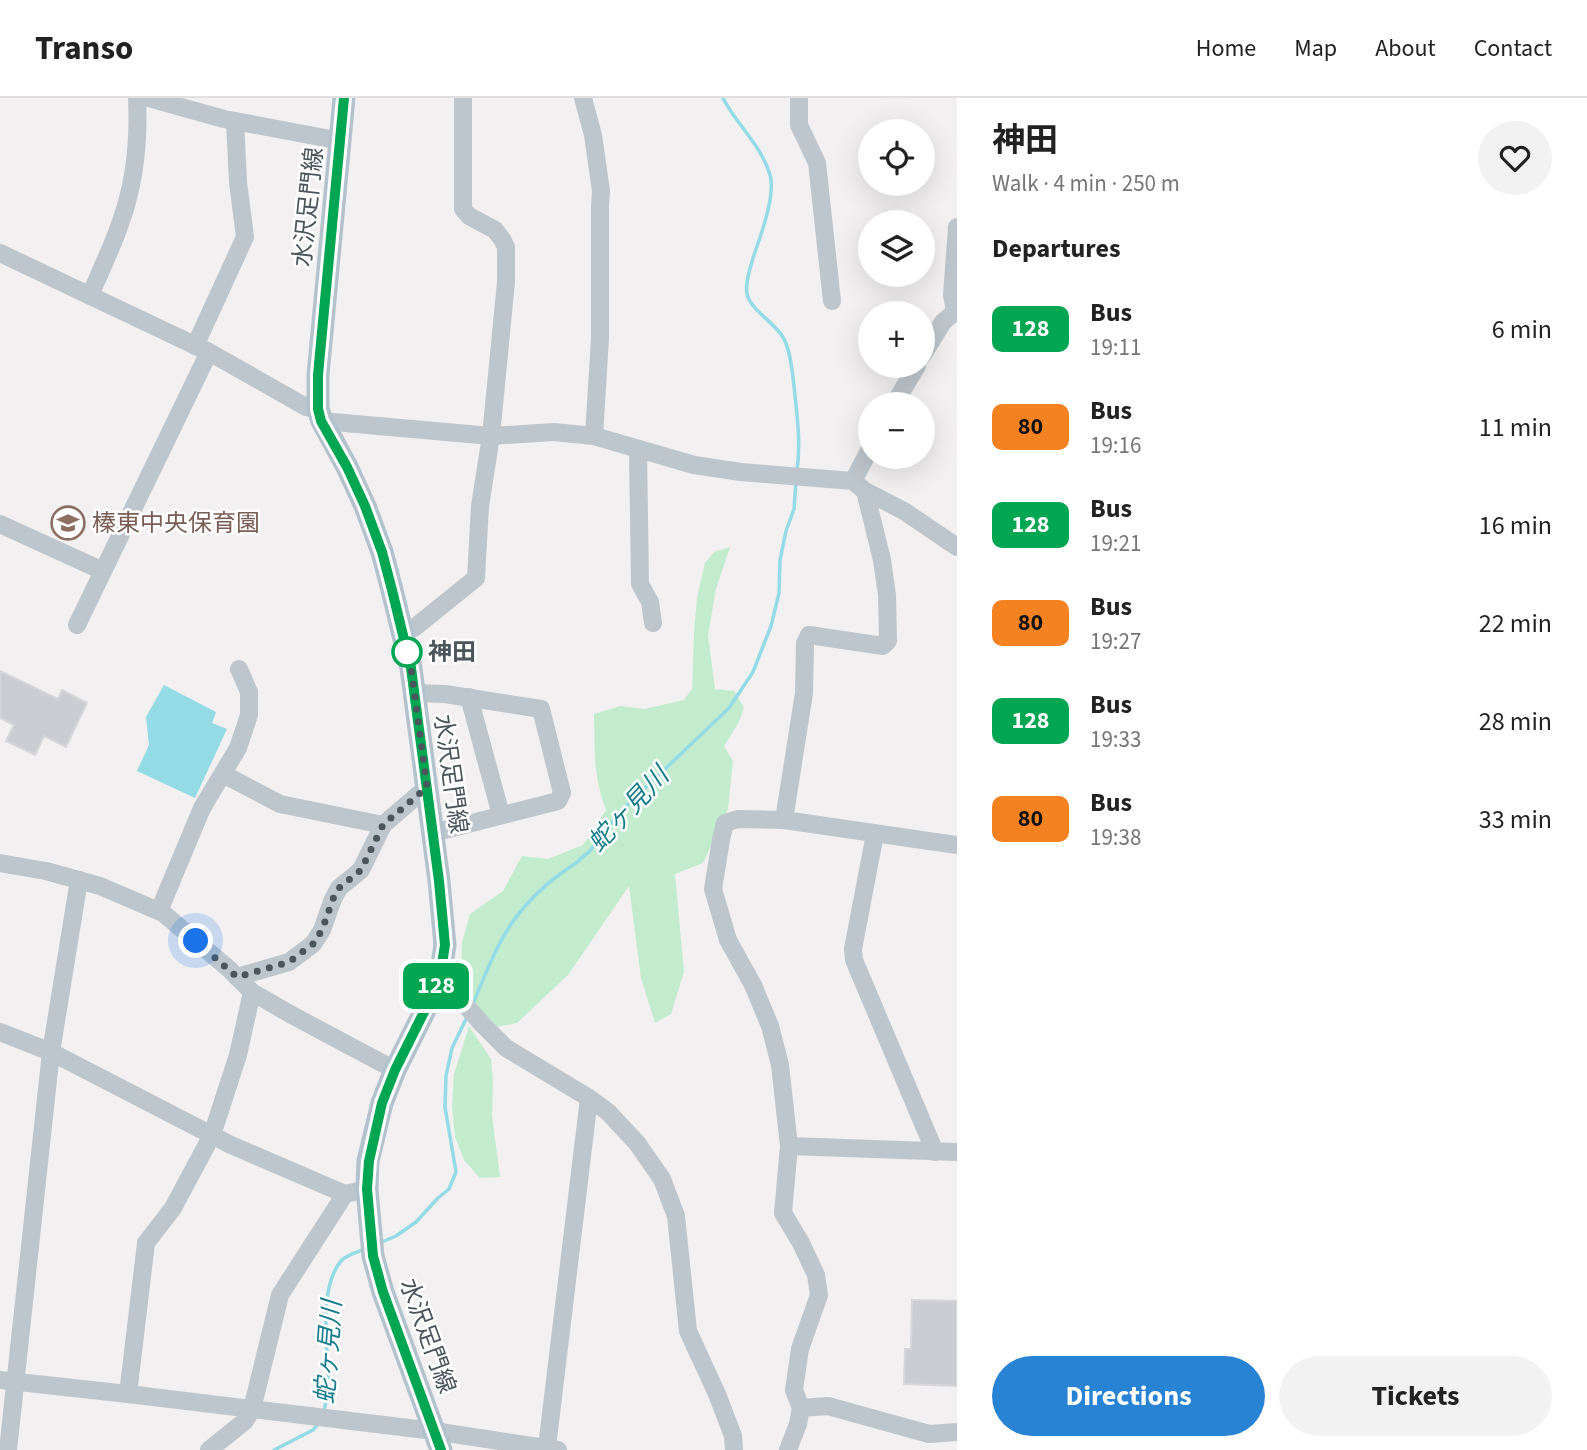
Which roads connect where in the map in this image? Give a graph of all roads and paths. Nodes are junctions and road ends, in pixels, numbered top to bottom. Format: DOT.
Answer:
graph roads {
  1 [pos="137,98"];
  2 [pos="149,98"];
  3 [pos="344,98"];
  4 [pos="463,98"];
  5 [pos="583,98"];
  6 [pos="799,98"];
  7 [pos="235,121"];
  8 [pos="341,141"];
  9 [pos="957,227"];
  10 [pos="0,253"];
  11 [pos="90,296"];
  12 [pos="832,301"];
  13 [pos="956,310"];
  14 [pos="935,335"];
  15 [pos="202,349"];
  16 [pos="320,415"];
  17 [pos="491,436"];
  18 [pos="594,436"];
  19 [pos="638,449"];
  20 [pos="864,469"];
  21 [pos="859,486"];
  22 [pos="0,524"];
  23 [pos="957,547"];
  24 [pos="103,571"];
  25 [pos="653,623"];
  26 [pos="77,625"];
  27 [pos="414,628"];
  28 [pos="239,669"];
  29 [pos="414,693"];
  30 [pos="469,698"];
  31 [pos="223,774"];
  32 [pos="427,787"];
  33 [pos="501,815"];
  34 [pos="784,820"];
  35 [pos="383,825"];
  36 [pos="433,833"];
  37 [pos="875,834"];
  38 [pos="957,845"];
  39 [pos="0,863"];
  40 [pos="79,880"];
  41 [pos="159,911"];
  42 [pos="440,976"];
  43 [pos="237,977"];
  44 [pos="252,992"];
  45 [pos="0,1032"];
  46 [pos="51,1052"];
  47 [pos="395,1070"];
  48 [pos="590,1098"];
  49 [pos="212,1135"];
  50 [pos="789,1146"];
  51 [pos="935,1152"];
  52 [pos="957,1152"];
  53 [pos="356,1191"];
  54 [pos="7,1381"];
  55 [pos="128,1394"];
  56 [pos="801,1408"];
  57 [pos="252,1409"];
  58 [pos="957,1432"];
  59 [pos="438,1440"];
  60 [pos="553,1449"];
  61 [pos="8,1450"];
  62 [pos="209,1450"];
  63 [pos="734,1450"];
  64 [pos="788,1450"];
  1 -- 11 [label="street"];
  2 -- 7 [label="street"];
  3 -- 8 [label="main road, 水沢足門線"];
  4 -- 17 [label="street"];
  5 -- 18 [label="street"];
  6 -- 12 [label="street"];
  7 -- 8 [label="street"];
  7 -- 15 [label="street"];
  8 -- 16 [label="main road, 水沢足門線"];
  9 -- 13 [label="street"];
  10 -- 11 [label="street"];
  11 -- 15 [label="street"];
  13 -- 14 [label="street"];
  15 -- 16 [label="street"];
  15 -- 24 [label="street"];
  16 -- 17 [label="street"];
  16 -- 29 [label="main road, 水沢足門線"];
  17 -- 18 [label="street"];
  17 -- 27 [label="street"];
  18 -- 19 [label="street"];
  19 -- 21 [label="street"];
  19 -- 25 [label="street"];
  20 -- 21 [label="street"];
  21 -- 23 [label="street"];
  21 -- 34 [label="street"];
  22 -- 24 [label="street"];
  24 -- 26 [label="street"];
  28 -- 31 [label="street"];
  29 -- 30 [label="street"];
  29 -- 32 [label="main road, 水沢足門線"];
  30 -- 33 [label="street"];
  30 -- 33 [label="street"];
  31 -- 35 [label="street"];
  31 -- 41 [label="street"];
  32 -- 35 [label="street"];
  32 -- 36 [label="main road, 水沢足門線"];
  33 -- 36 [label="street"];
  34 -- 37 [label="street"];
  34 -- 50 [label="street"];
  35 -- 43 [label="street"];
  36 -- 42 [label="main road, 水沢足門線"];
  37 -- 38 [label="street"];
  37 -- 51 [label="street"];
  39 -- 40 [label="street"];
  40 -- 41 [label="street"];
  40 -- 46 [label="street"];
  41 -- 43 [label="street"];
  42 -- 47 [label="main road, 水沢足門線"];
  42 -- 48 [label="street"];
  43 -- 44 [label="street"];
  44 -- 47 [label="street"];
  44 -- 49 [label="street"];
  45 -- 46 [label="street"];
  46 -- 49 [label="street"];
  46 -- 54 [label="street"];
  47 -- 53 [label="main road, 水沢足門線"];
  48 -- 60 [label="street"];
  48 -- 63 [label="street"];
  49 -- 53 [label="street"];
  49 -- 55 [label="street"];
  50 -- 51 [label="street"];
  50 -- 56 [label="street"];
  51 -- 52 [label="street"];
  53 -- 57 [label="street"];
  53 -- 59 [label="main road, 水沢足門線"];
  54 -- 55 [label="street"];
  54 -- 61 [label="street"];
  55 -- 57 [label="street"];
  56 -- 58 [label="street"];
  56 -- 64 [label="street"];
  57 -- 59 [label="street"];
  57 -- 62 [label="street"];
  59 -- 60 [label="street"];
}
